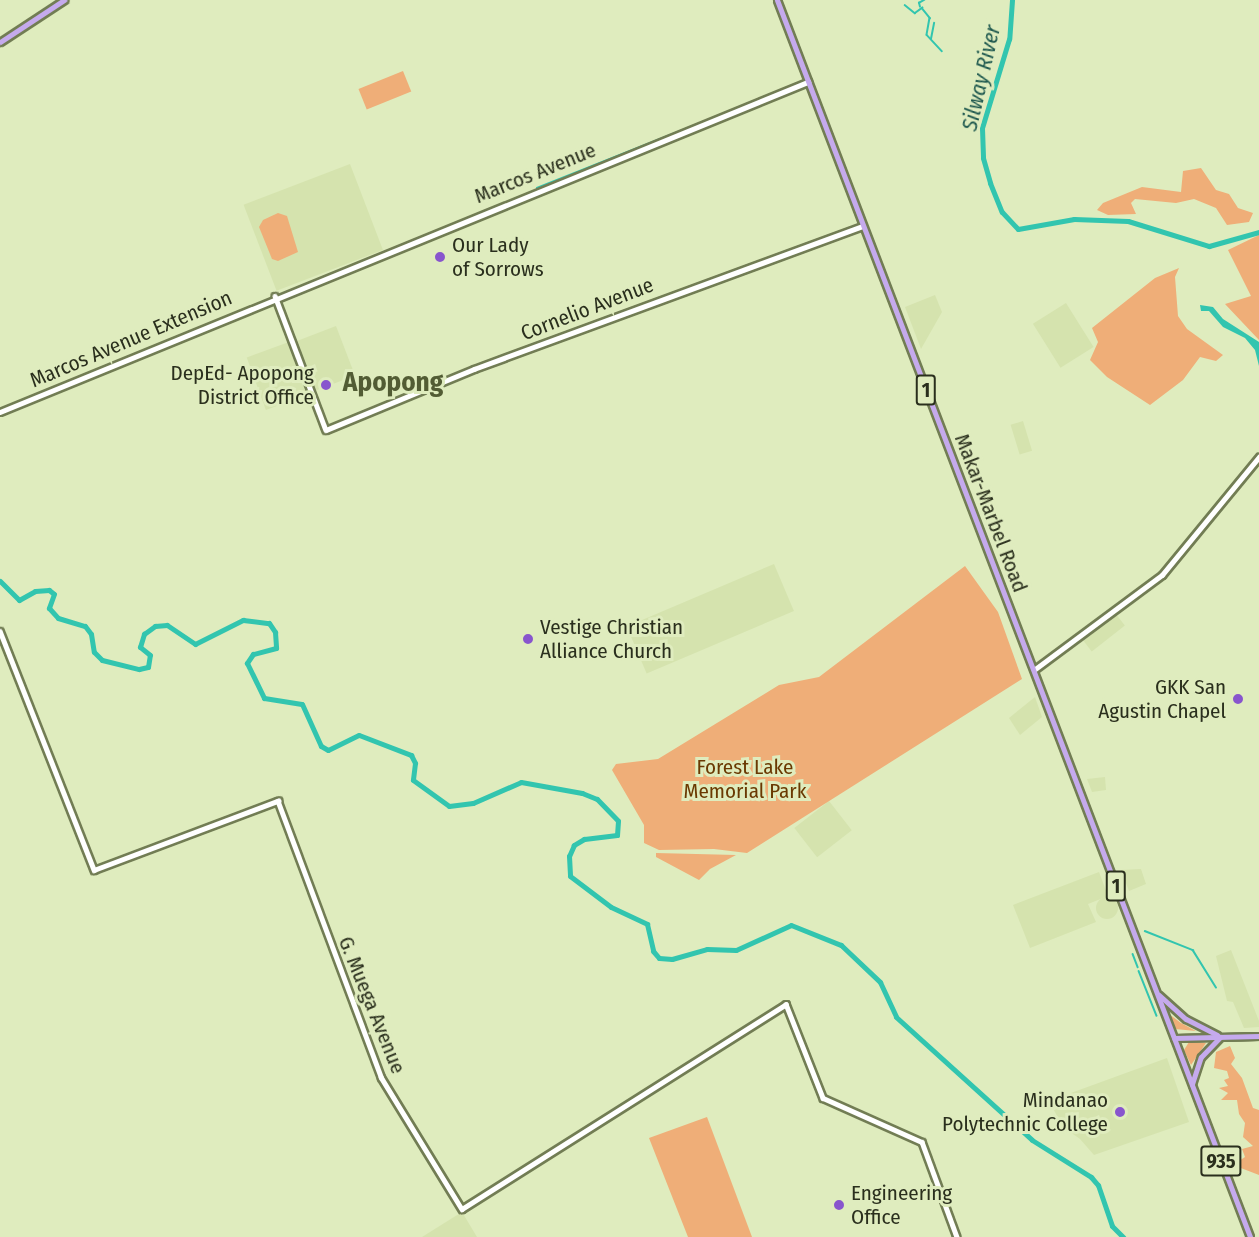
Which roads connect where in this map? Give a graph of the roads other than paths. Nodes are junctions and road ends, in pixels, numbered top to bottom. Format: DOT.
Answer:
graph roads {
  1 [pos="64,0"];
  2 [pos="777,0"];
  3 [pos="0,42"];
  4 [pos="808,82"];
  5 [pos="863,226"];
  6 [pos="275,297"];
  7 [pos="0,412"];
  8 [pos="1259,457"];
  9 [pos="0,631"];
  10 [pos="1034,670"];
  11 [pos="1157,993"];
  12 [pos="1222,1036"];
  13 [pos="1259,1036"];
  14 [pos="1174,1038"];
  15 [pos="1192,1085"];
  16 [pos="957,1237"];
  17 [pos="1250,1237"];
  1 -- 3 [label="main road"];
  2 -- 4 [label="main road, Makar-Marbel Road / 1"];
  4 -- 5 [label="main road, Makar-Marbel Road / 1"];
  4 -- 6 [label="street, Marcos Avenue"];
  5 -- 6 [label="street, Cornelio Avenue"];
  5 -- 10 [label="main road, Makar-Marbel Road / 1"];
  6 -- 7 [label="street, Marcos Avenue Extension"];
  8 -- 10 [label="street"];
  9 -- 16 [label="street, G. Muega Avenue"];
  10 -- 11 [label="main road, Makar-Marbel Road / 1"];
  11 -- 12 [label="main road"];
  11 -- 14 [label="main road, Makar-Marbel Road / 1"];
  12 -- 13 [label="main road"];
  12 -- 14 [label="main road"];
  12 -- 15 [label="main road"];
  14 -- 15 [label="main road, 935"];
  15 -- 17 [label="main road, 935"];
}
